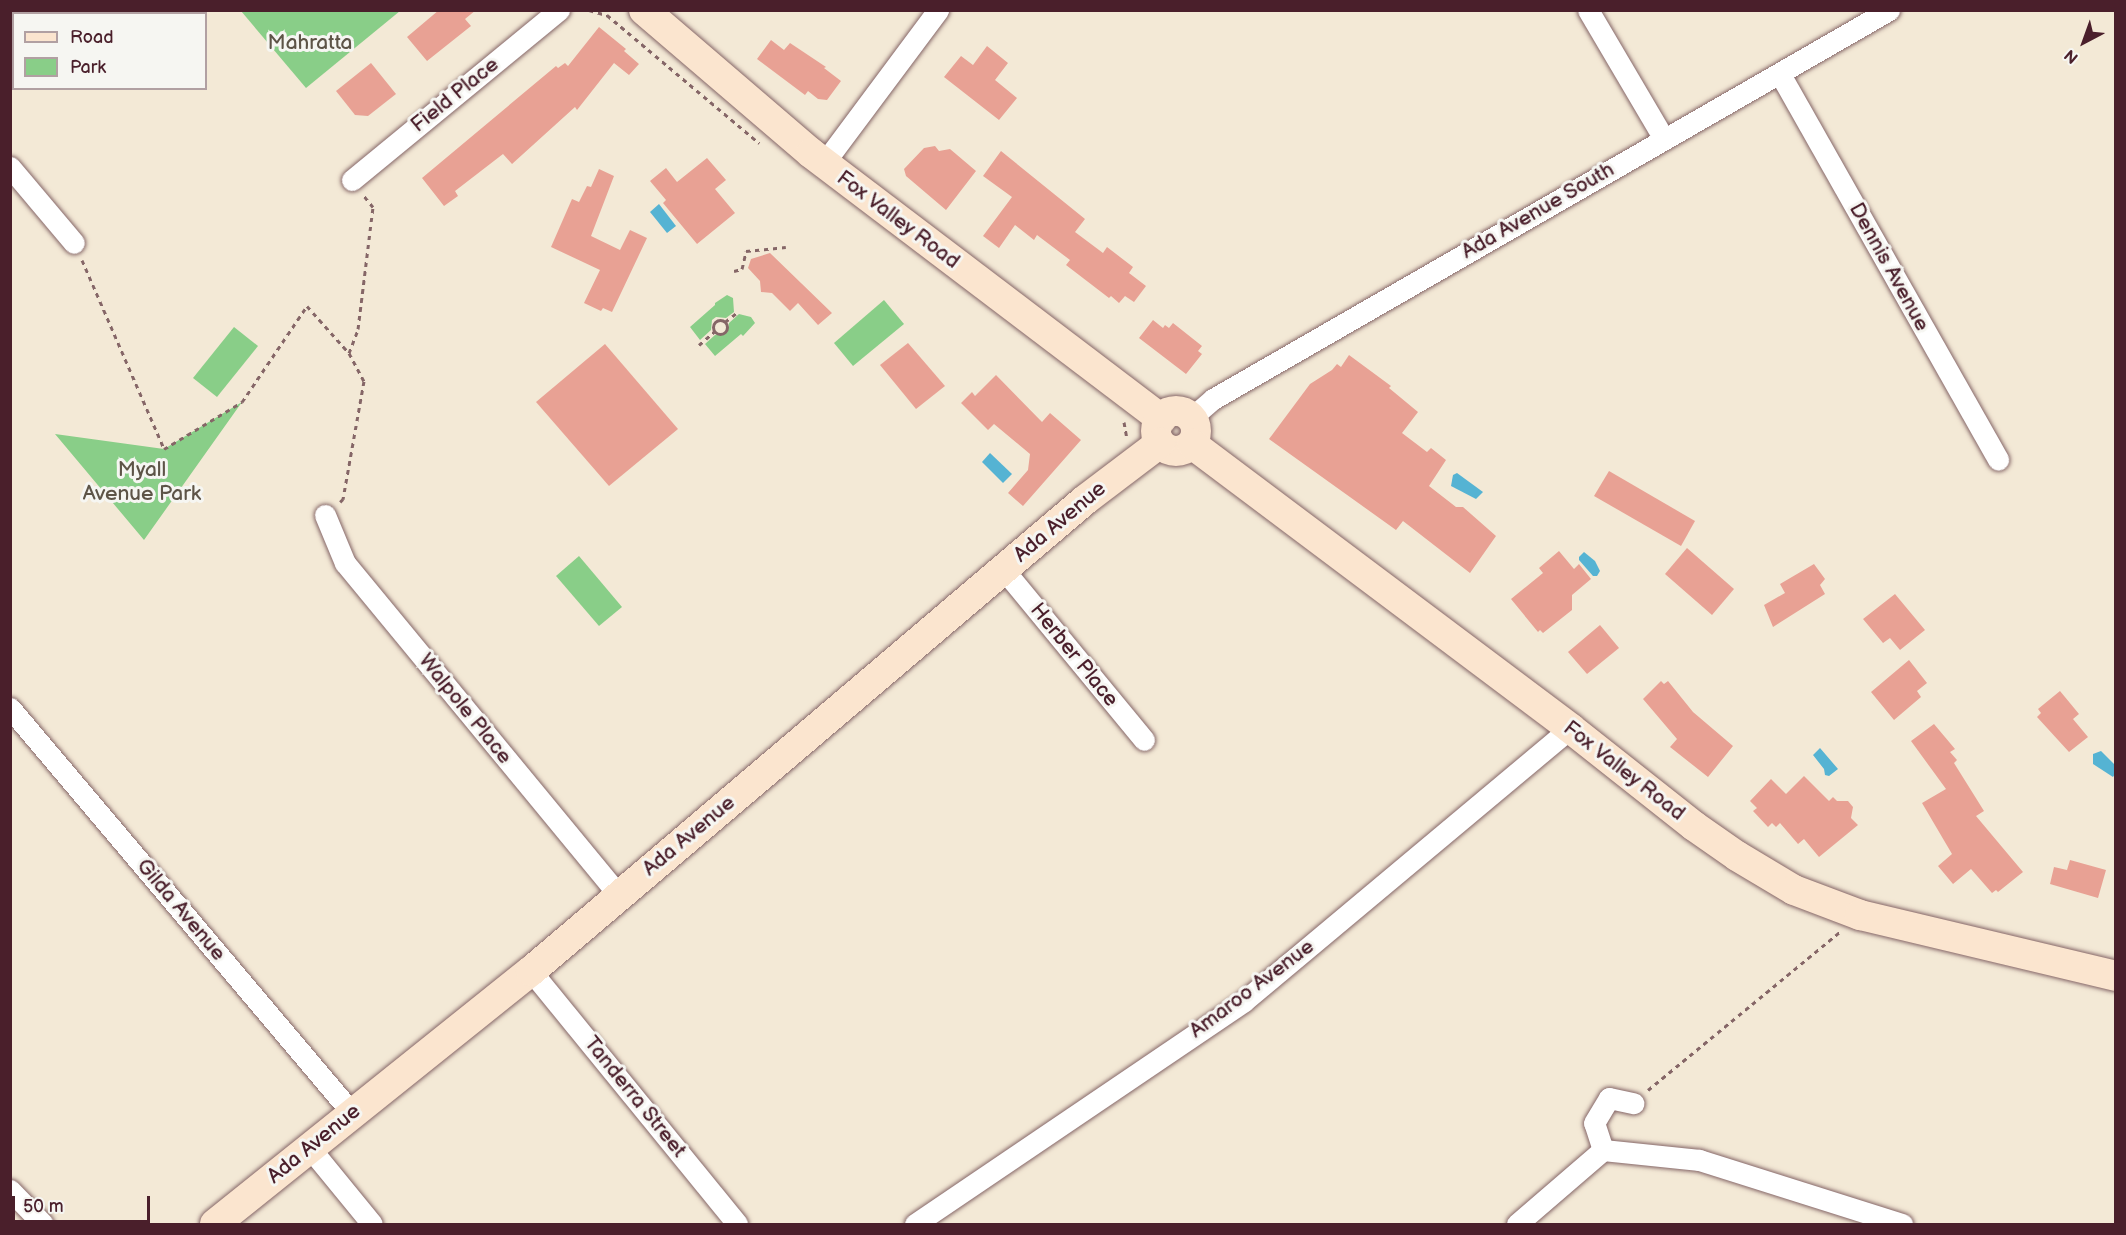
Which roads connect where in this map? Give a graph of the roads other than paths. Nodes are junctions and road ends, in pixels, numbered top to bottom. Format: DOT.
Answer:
graph roads {
  1 [pos="559,10"];
  2 [pos="644,10"];
  3 [pos="938,10"];
  4 [pos="1588,10"];
  5 [pos="1889,10"];
  6 [pos="1780,74"];
  7 [pos="1664,139"];
  8 [pos="824,163"];
  9 [pos="10,167"];
  10 [pos="352,180"];
  11 [pos="74,243"];
  12 [pos="1160,431"];
  13 [pos="1191,431"];
  14 [pos="1998,460"];
  15 [pos="325,515"];
  16 [pos="1004,570"];
  17 [pos="10,708"];
  18 [pos="1569,728"];
  19 [pos="1144,740"];
  20 [pos="619,896"];
  21 [pos="531,971"];
  22 [pos="2115,976"];
  23 [pos="1633,1103"];
  24 [pos="352,1113"];
  25 [pos="309,1147"];
  26 [pos="1603,1150"];
  27 [pos="10,1190"];
  28 [pos="43,1224"];
  29 [pos="215,1224"];
  30 [pos="372,1224"];
  31 [pos="737,1224"];
  32 [pos="915,1224"];
  33 [pos="1517,1224"];
  34 [pos="1902,1224"];
  1 -- 10 [label="street, Field Place"];
  2 -- 8 [label="main road, Fox Valley Road"];
  3 -- 8 [label="street"];
  4 -- 7 [label="street"];
  5 -- 6 [label="street, Ada Avenue South"];
  6 -- 7 [label="street, Ada Avenue South"];
  6 -- 14 [label="street, Dennis Avenue"];
  7 -- 13 [label="street, Ada Avenue South"];
  8 -- 12 [label="main road, Fox Valley Road"];
  9 -- 11 [label="street"];
  12 -- 13 [label="main road, Fox Valley Road"];
  12 -- 16 [label="main road, Ada Avenue"];
  13 -- 18 [label="main road, Fox Valley Road"];
  15 -- 20 [label="street, Walpole Place"];
  16 -- 19 [label="street, Herber Place"];
  16 -- 20 [label="main road, Ada Avenue"];
  17 -- 24 [label="street, Gilda Avenue"];
  18 -- 22 [label="main road, Fox Valley Road"];
  18 -- 32 [label="street, Amaroo Avenue"];
  20 -- 21 [label="main road, Ada Avenue"];
  21 -- 24 [label="main road, Ada Avenue"];
  21 -- 31 [label="street, Tanderra Street"];
  23 -- 26 [label="street"];
  24 -- 25 [label="main road, Ada Avenue"];
  25 -- 29 [label="main road, Ada Avenue"];
  25 -- 30 [label="street"];
  26 -- 33 [label="street"];
  26 -- 34 [label="street"];
  27 -- 28 [label="street"];
}
